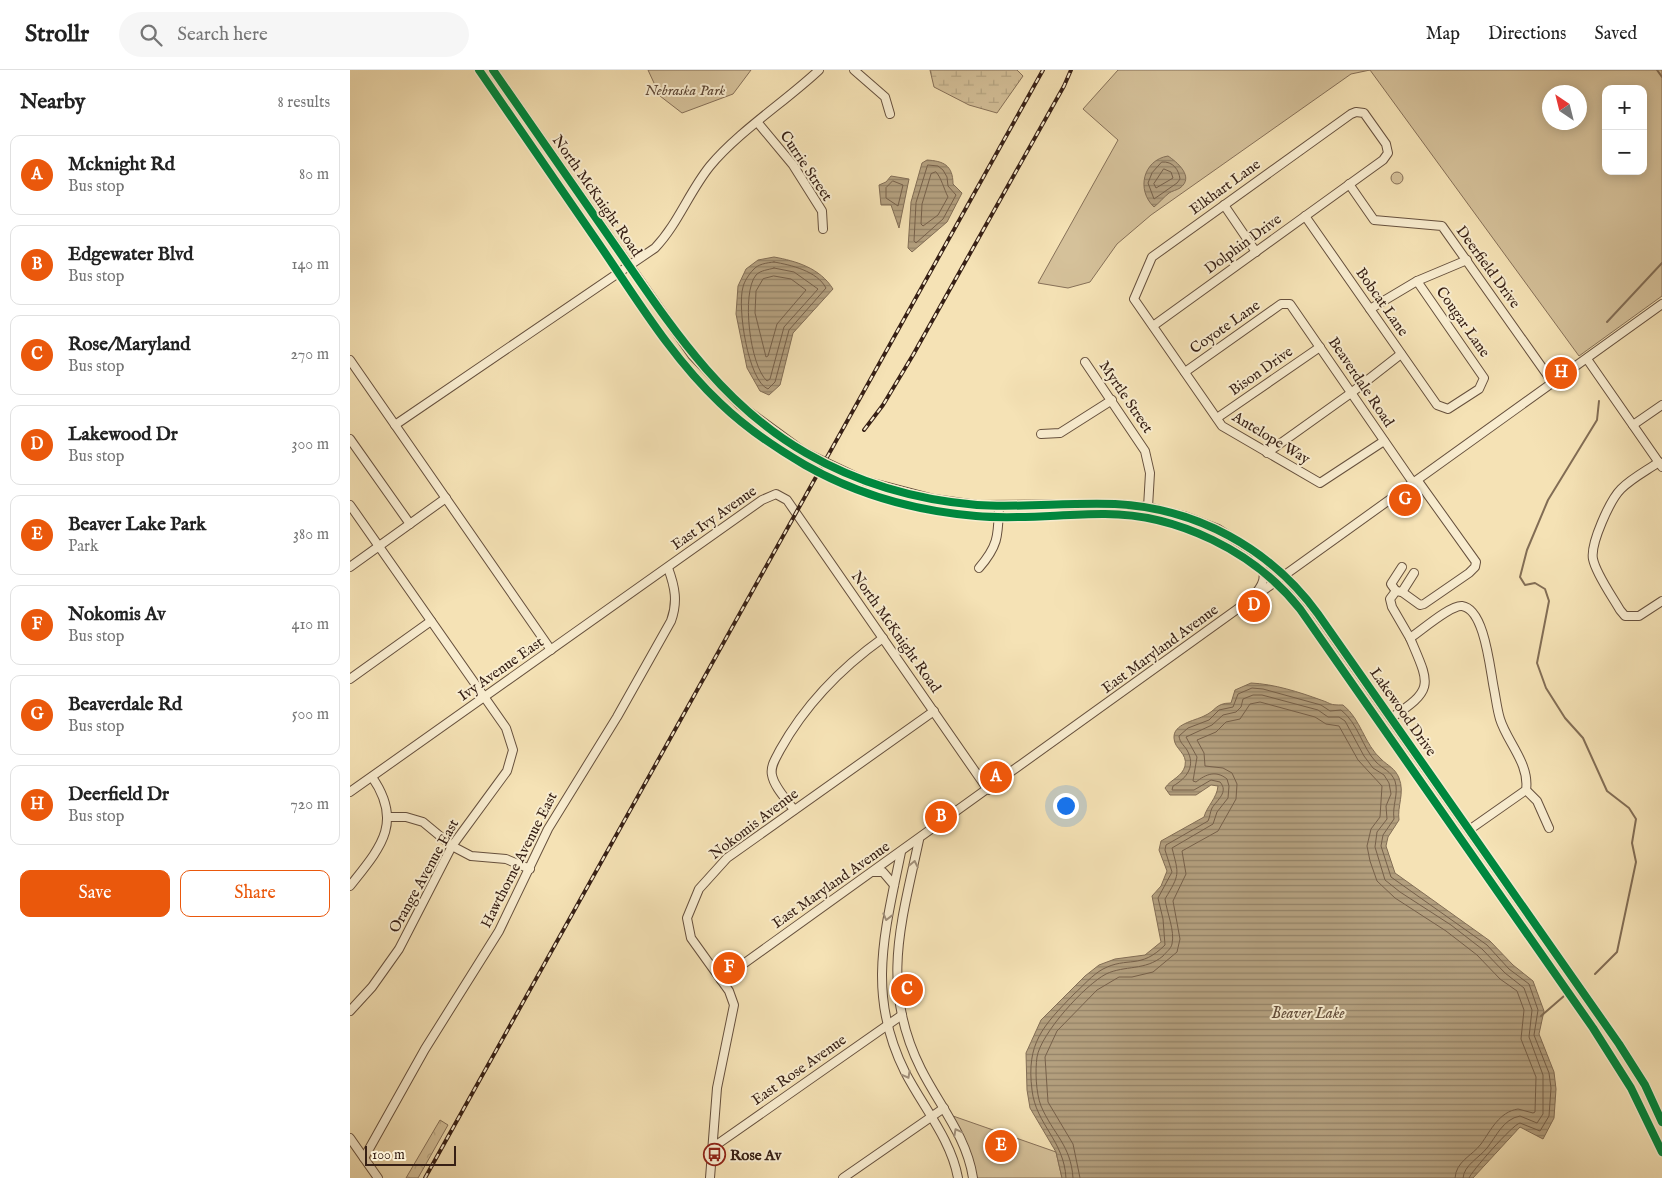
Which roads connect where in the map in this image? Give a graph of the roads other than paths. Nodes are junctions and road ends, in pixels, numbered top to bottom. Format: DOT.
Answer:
graph roads {
  1 [pos="819,70"];
  2 [pos="854,70"];
  3 [pos="496,71"];
  4 [pos="890,114"];
  5 [pos="758,123"];
  6 [pos="1349,184"];
  7 [pos="1224,205"];
  8 [pos="1305,216"];
  9 [pos="823,229"];
  10 [pos="1256,252"];
  11 [pos="1467,260"];
  12 [pos="630,266"];
  13 [pos="1417,281"];
  14 [pos="1134,299"];
  15 [pos="1281,304"];
  16 [pos="1662,304"];
  17 [pos="1370,309"];
  18 [pos="1153,326"];
  19 [pos="679,337"];
  20 [pos="1320,347"];
  21 [pos="1401,354"];
  22 [pos="1587,359"];
  23 [pos="350,360"];
  24 [pos="1086,362"];
  25 [pos="1185,372"];
  26 [pos="1553,383"];
  27 [pos="1351,393"];
  28 [pos="1112,400"];
  29 [pos="1437,405"];
  30 [pos="1662,405"];
  31 [pos="1217,418"];
  32 [pos="395,425"];
  33 [pos="1633,425"];
  34 [pos="1041,434"];
  35 [pos="350,438"];
  36 [pos="1384,441"];
  37 [pos="1267,452"];
  38 [pos="1660,465"];
  39 [pos="1416,482"];
  40 [pos="777,494"];
  41 [pos="446,498"];
  42 [pos="350,505"];
  43 [pos="999,506"];
  44 [pos="1148,507"];
  45 [pos="410,524"];
  46 [pos="379,546"];
  47 [pos="1254,551"];
  48 [pos="350,567"];
  49 [pos="1402,567"];
  50 [pos="668,568"];
  51 [pos="979,568"];
  52 [pos="1414,573"];
  53 [pos="1285,576"];
  54 [pos="1399,591"];
  55 [pos="1662,601"];
  56 [pos="1246,604"];
  57 [pos="431,621"];
  58 [pos="883,638"];
  59 [pos="1410,638"];
  60 [pos="551,650"];
  61 [pos="350,679"];
  62 [pos="485,697"];
  63 [pos="934,712"];
  64 [pos="1391,718"];
  65 [pos="372,777"];
  66 [pos="988,790"];
  67 [pos="1526,790"];
  68 [pos="350,792"];
  69 [pos="794,810"];
  70 [pos="389,817"];
  71 [pos="1548,828"];
  72 [pos="1469,830"];
  73 [pos="919,840"];
  74 [pos="452,846"];
  75 [pos="902,852"];
  76 [pos="530,869"];
  77 [pos="873,872"];
  78 [pos="894,885"];
  79 [pos="350,886"];
  80 [pos="721,980"];
  81 [pos="350,1011"];
  82 [pos="902,1015"];
  83 [pos="888,1025"];
  84 [pos="944,1108"];
  85 [pos="931,1116"];
  86 [pos="1662,1122"];
  87 [pos="350,1138"];
  88 [pos="712,1148"];
  89 [pos="364,1158"];
  90 [pos="378,1178"];
  91 [pos="710,1178"];
  92 [pos="844,1178"];
  93 [pos="958,1178"];
  94 [pos="973,1178"];
  1 -- 5 [label="street"];
  2 -- 4 [label="street"];
  3 -- 12 [label="street, North McKnight Road"];
  5 -- 9 [label="street, Currie Street"];
  5 -- 12 [label="street"];
  6 -- 7 [label="street, Elkhart Lane"];
  6 -- 8 [label="street, Dolphin Drive"];
  6 -- 11 [label="street, Deerfield Drive"];
  7 -- 10 [label="street"];
  7 -- 14 [label="street, Elkhart Lane"];
  8 -- 10 [label="street, Dolphin Drive"];
  8 -- 17 [label="street, Bobcat Lane"];
  10 -- 18 [label="street, Dolphin Drive"];
  11 -- 13 [label="street"];
  11 -- 26 [label="street, Deerfield Drive"];
  12 -- 19 [label="street, North McKnight Road"];
  12 -- 32 [label="street"];
  13 -- 17 [label="street"];
  13 -- 29 [label="street, Cougar Lane"];
  14 -- 18 [label="street, Antelope Way"];
  15 -- 20 [label="street, Beaverdale Road"];
  15 -- 25 [label="street, Coyote Lane"];
  16 -- 22 [label="street, East Maryland Avenue"];
  17 -- 21 [label="street, Bobcat Lane"];
  18 -- 25 [label="street, Antelope Way"];
  19 -- 43 [label="street, Lakewood Drive, bridge"];
  20 -- 27 [label="street, Beaverdale Road"];
  20 -- 31 [label="street, Bison Drive"];
  21 -- 27 [label="street"];
  21 -- 29 [label="street, Bobcat Lane"];
  22 -- 26 [label="street, East Maryland Avenue"];
  22 -- 33 [label="street"];
  23 -- 32 [label="street"];
  24 -- 28 [label="street, Myrtle Street"];
  25 -- 31 [label="street, Antelope Way"];
  26 -- 39 [label="street, East Maryland Avenue"];
  27 -- 36 [label="street, Beaverdale Road"];
  27 -- 37 [label="street"];
  28 -- 34 [label="street"];
  28 -- 44 [label="street, Myrtle Street"];
  30 -- 33 [label="street"];
  31 -- 37 [label="street, Antelope Way"];
  32 -- 41 [label="street"];
  33 -- 38 [label="street"];
  35 -- 45 [label="street"];
  36 -- 37 [label="street, Antelope Way"];
  36 -- 39 [label="street, Beaverdale Road"];
  38 -- 55 [label="street"];
  39 -- 53 [label="street, East Maryland Avenue"];
  39 -- 54 [label="street, Beaverdale Road"];
  40 -- 50 [label="street, East Ivy Avenue"];
  40 -- 58 [label="street, North McKnight Road"];
  41 -- 45 [label="street"];
  41 -- 60 [label="street"];
  42 -- 46 [label="street, Orange Avenue East"];
  43 -- 44 [label="street, Lakewood Drive"];
  43 -- 51 [label="street"];
  44 -- 47 [label="street, Lakewood Drive"];
  45 -- 46 [label="street"];
  46 -- 48 [label="street"];
  46 -- 57 [label="street, Orange Avenue East"];
  47 -- 53 [label="street, Lakewood Drive"];
  47 -- 56 [label="street"];
  49 -- 54 [label="street"];
  50 -- 60 [label="street, Ivy Avenue East"];
  50 -- 76 [label="street, Hawthorne Avenue East"];
  52 -- 54 [label="street"];
  53 -- 56 [label="street, East Maryland Avenue"];
  53 -- 64 [label="street, Lakewood Drive"];
  54 -- 59 [label="street"];
  56 -- 66 [label="street, East Maryland Avenue"];
  57 -- 61 [label="street"];
  57 -- 62 [label="street, Orange Avenue East"];
  58 -- 63 [label="street, North McKnight Road"];
  58 -- 69 [label="street"];
  59 -- 64 [label="street"];
  59 -- 67 [label="street"];
  60 -- 62 [label="street, Ivy Avenue East"];
  62 -- 65 [label="street, Ivy Avenue East"];
  62 -- 74 [label="street, Orange Avenue East"];
  63 -- 66 [label="street, North McKnight Road"];
  63 -- 69 [label="street, Nokomis Avenue"];
  64 -- 72 [label="street, Lakewood Drive"];
  65 -- 68 [label="street, Ivy Avenue East"];
  65 -- 70 [label="street"];
  66 -- 73 [label="street, East Maryland Avenue"];
  67 -- 71 [label="street"];
  67 -- 72 [label="street"];
  69 -- 80 [label="street, Nokomis Avenue"];
  70 -- 74 [label="street"];
  70 -- 79 [label="street"];
  72 -- 86 [label="street, Lakewood Drive"];
  73 -- 75 [label="street, East Maryland Avenue"];
  82 -- 73 [label="street, one-way"];
  74 -- 76 [label="street"];
  74 -- 81 [label="street, Orange Avenue East"];
  75 -- 77 [label="street, East Maryland Avenue"];
  75 -- 78 [label="street"];
  76 -- 89 [label="street, Hawthorne Avenue East"];
  77 -- 78 [label="street"];
  77 -- 80 [label="street, East Maryland Avenue"];
  78 -- 83 [label="street, one-way"];
  80 -- 88 [label="street, Nokomis Avenue"];
  82 -- 83 [label="street, East Rose Avenue"];
  82 -- 84 [label="street"];
  83 -- 85 [label="street, one-way"];
  83 -- 88 [label="street, East Rose Avenue"];
  84 -- 85 [label="street"];
  94 -- 84 [label="street, one-way"];
  85 -- 92 [label="street"];
  85 -- 93 [label="street"];
  87 -- 89 [label="street"];
  88 -- 91 [label="street, Nokomis Avenue"];
  89 -- 90 [label="street"];
}
